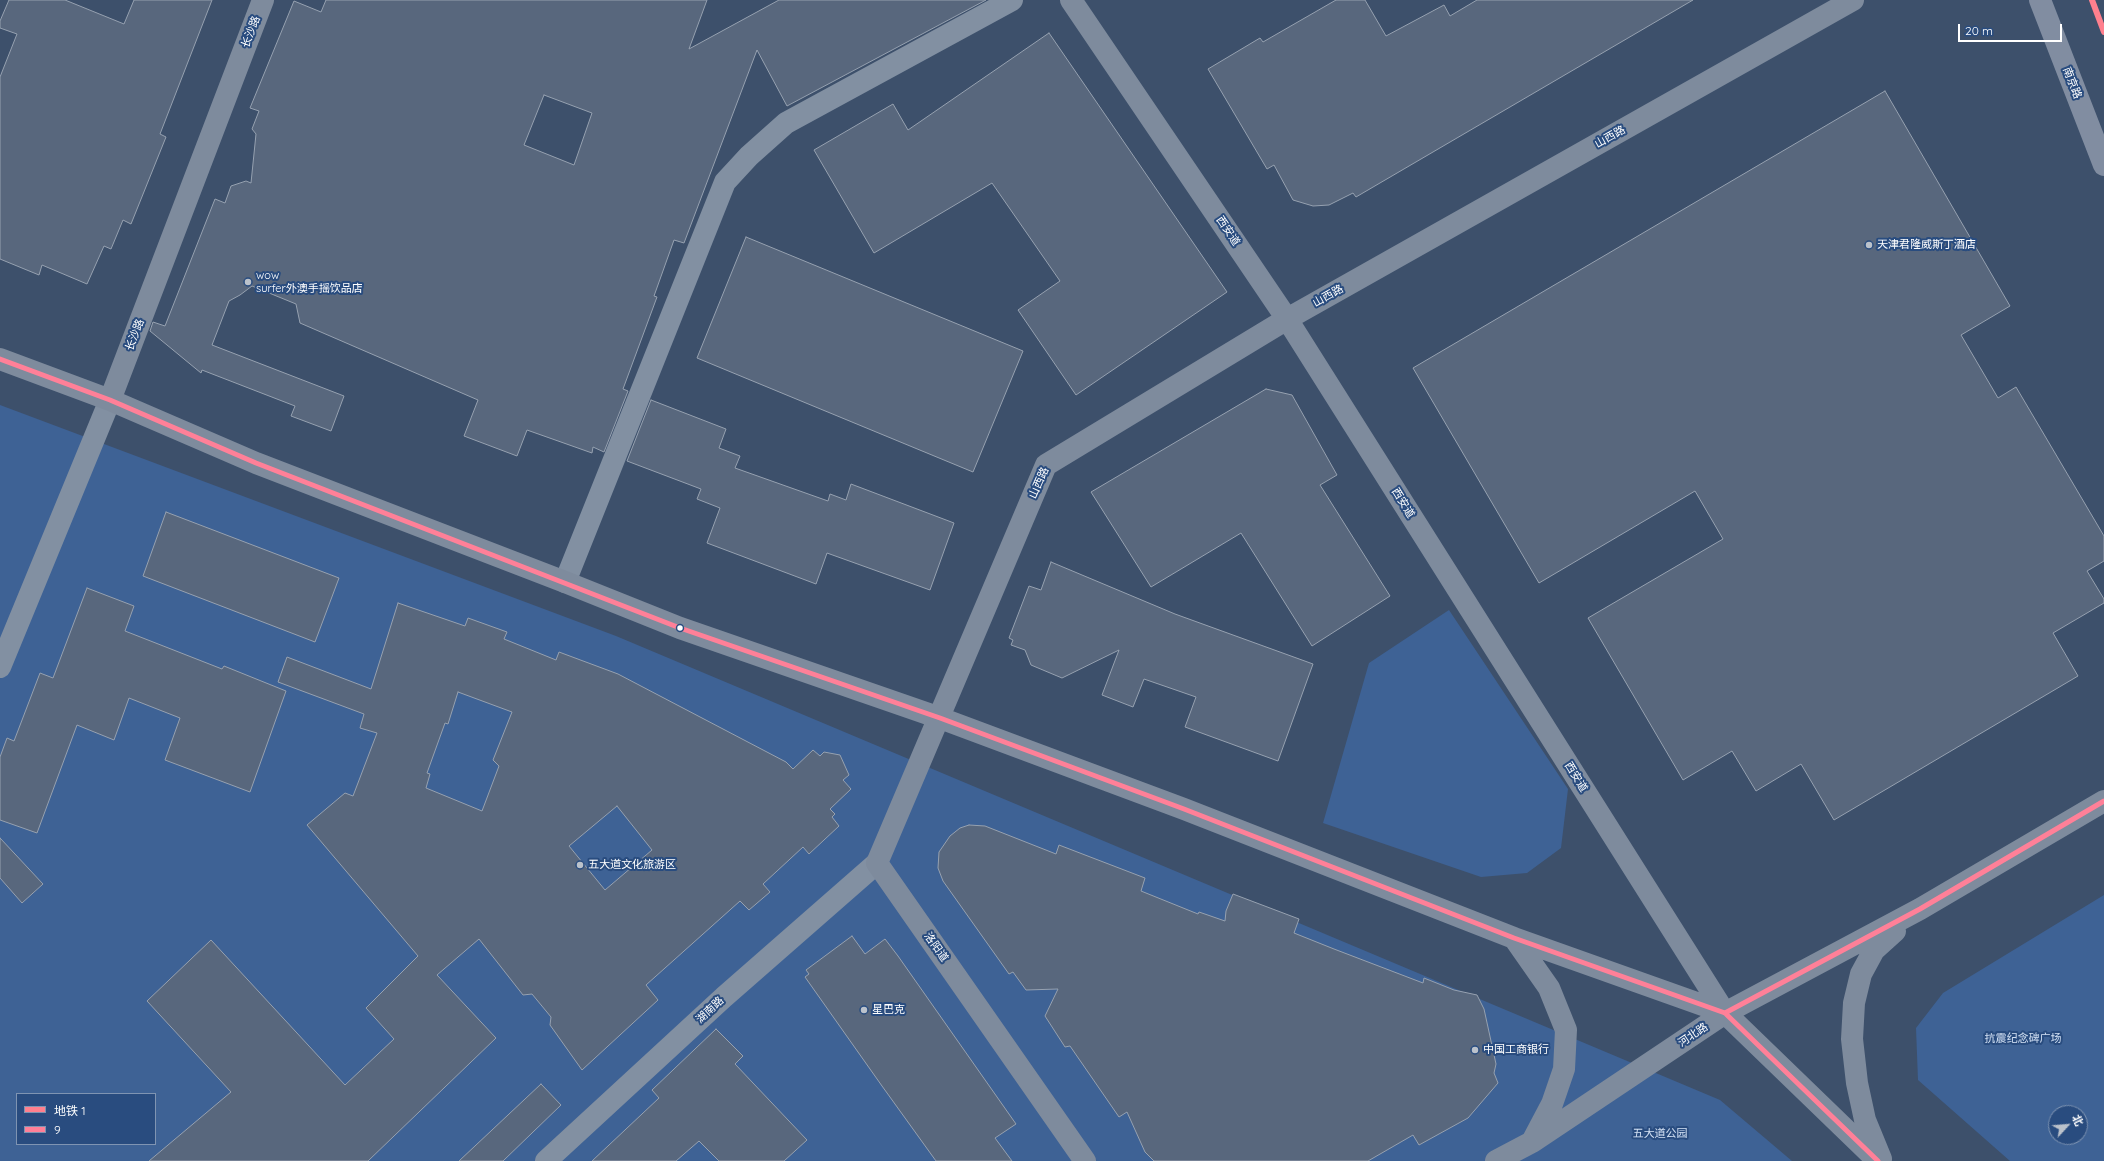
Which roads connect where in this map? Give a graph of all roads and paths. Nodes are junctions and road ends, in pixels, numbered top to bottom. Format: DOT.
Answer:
graph roads {
  1 [pos="263,0"];
  2 [pos="1012,0"];
  3 [pos="1072,0"];
  4 [pos="1853,0"];
  5 [pos="2040,0"];
  6 [pos="2104,165"];
  7 [pos="1287,319"];
  8 [pos="0,358"];
  9 [pos="110,400"];
  10 [pos="565,582"];
  11 [pos="0,666"];
  12 [pos="940,718"];
  13 [pos="2104,801"];
  14 [pos="877,863"];
  15 [pos="1920,909"];
  16 [pos="1514,938"];
  17 [pos="1725,1013"];
  18 [pos="1532,1142"];
  19 [pos="546,1161"];
  20 [pos="1085,1161"];
  21 [pos="1496,1161"];
  22 [pos="1878,1161"];
  23 [pos="1882,1161"];
  1 -- 9 [label="street, 长沙路"];
  2 -- 10 [label="street"];
  3 -- 7 [label="street, 西安道"];
  4 -- 7 [label="street, 山西路"];
  5 -- 6 [label="main road, 南京路"];
  7 -- 12 [label="street, 山西路"];
  7 -- 17 [label="street, 西安道"];
  8 -- 9 [label="street"];
  9 -- 10 [label="street"];
  9 -- 11 [label="street, 长沙路"];
  10 -- 12 [label="street"];
  12 -- 14 [label="street"];
  12 -- 16 [label="street"];
  13 -- 15 [label="street, 河北路"];
  14 -- 19 [label="street, 湖南路"];
  14 -- 20 [label="street, 洛阳道"];
  15 -- 17 [label="street, 河北路"];
  15 -- 23 [label="street"];
  16 -- 17 [label="street"];
  16 -- 18 [label="street"];
  17 -- 18 [label="street, 河北路"];
  17 -- 22 [label="street"];
  18 -- 21 [label="street, 河北路"];
}
